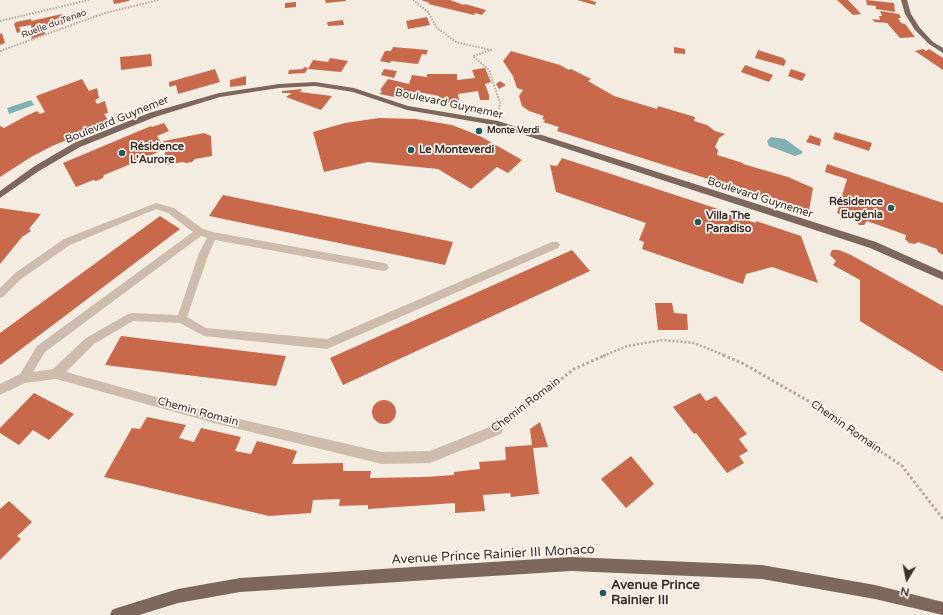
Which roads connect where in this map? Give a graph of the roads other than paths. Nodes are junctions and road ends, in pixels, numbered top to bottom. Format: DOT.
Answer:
graph roads {
  1 [pos="904,0"];
  2 [pos="943,51"];
  3 [pos="0,195"];
  4 [pos="200,232"];
  5 [pos="213,236"];
  6 [pos="555,245"];
  7 [pos="384,267"];
  8 [pos="943,276"];
  9 [pos="0,294"];
  10 [pos="181,319"];
  11 [pos="56,374"];
  12 [pos="24,378"];
  13 [pos="0,390"];
  14 [pos="497,430"];
  15 [pos="943,609"];
  16 [pos="117,615"];
  1 -- 2 [label="main road"];
  3 -- 8 [label="main road, Boulevard Guynemer"];
  4 -- 5 [label="street"];
  4 -- 9 [label="street"];
  4 -- 12 [label="street"];
  5 -- 7 [label="street"];
  5 -- 10 [label="street"];
  6 -- 10 [label="street"];
  10 -- 11 [label="street"];
  11 -- 12 [label="street, Chemin Romain"];
  11 -- 14 [label="street, Chemin Romain"];
  12 -- 13 [label="street, Chemin Romain"];
  15 -- 16 [label="main road, Avenue Prince Rainier III Monaco"];
}
